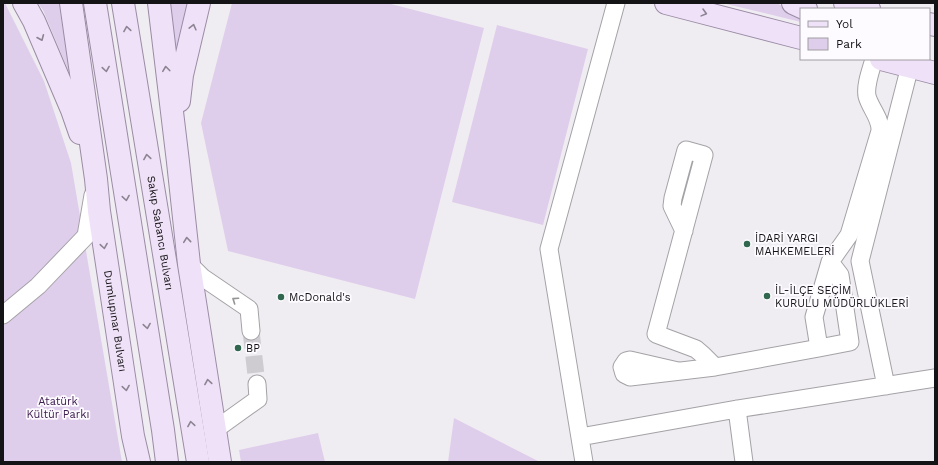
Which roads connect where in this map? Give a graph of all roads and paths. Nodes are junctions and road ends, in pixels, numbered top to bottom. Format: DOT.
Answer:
graph roads {
  1 [pos="24,3"];
  2 [pos="71,3"];
  3 [pos="96,3"];
  4 [pos="123,3"];
  5 [pos="199,3"];
  6 [pos="616,3"];
  7 [pos="666,3"];
  8 [pos="793,3"];
  9 [pos="845,3"];
  10 [pos="158,5"];
  11 [pos="804,8"];
  12 [pos="865,8"];
  13 [pos="800,38"];
  14 [pos="874,60"];
  15 [pos="890,60"];
  16 [pos="913,63"];
  17 [pos="935,68"];
  18 [pos="935,73"];
  19 [pos="178,162"];
  20 [pos="96,179"];
  21 [pos="684,231"];
  22 [pos="830,262"];
  23 [pos="189,264"];
  24 [pos="3,315"];
  25 [pos="251,331"];
  26 [pos="819,348"];
  27 [pos="715,368"];
  28 [pos="678,371"];
  29 [pos="935,378"];
  30 [pos="257,384"];
  31 [pos="886,386"];
  32 [pos="737,409"];
  33 [pos="216,429"];
  34 [pos="580,437"];
  35 [pos="139,462"];
  36 [pos="167,462"];
  37 [pos="198,462"];
  38 [pos="220,462"];
  39 [pos="584,462"];
  40 [pos="744,462"];
  1 -- 20 [label="main road, one-way"];
  2 -- 20 [label="main road"];
  3 -- 36 [label="main road, one-way"];
  37 -- 4 [label="main road, Sakıp Sabancı Bulvarı, one-way"];
  19 -- 5 [label="main road, one-way"];
  6 -- 34 [label="street"];
  7 -- 13 [label="main road, one-way"];
  8 -- 11 [label="main road"];
  9 -- 12 [label="main road"];
  19 -- 10 [label="main road, one-way"];
  14 -- 22 [label="street"];
  15 -- 16 [label="main road"];
  16 -- 17 [label="main road"];
  16 -- 18 [label="main road"];
  16 -- 31 [label="street"];
  23 -- 19 [label="main road, one-way"];
  20 -- 24 [label="street"];
  20 -- 35 [label="main road, Dumlupınar Bulvarı, one-way"];
  21 -- 27 [label="street"];
  22 -- 26 [label="street"];
  22 -- 26 [label="street"];
  25 -- 23 [label="street, one-way"];
  33 -- 23 [label="main road, one-way"];
  26 -- 27 [label="street"];
  27 -- 28 [label="street"];
  29 -- 31 [label="street"];
  30 -- 33 [label="street"];
  31 -- 32 [label="street"];
  32 -- 34 [label="street"];
  32 -- 40 [label="street"];
  33 -- 38 [label="main road"];
  34 -- 39 [label="street"];
}
